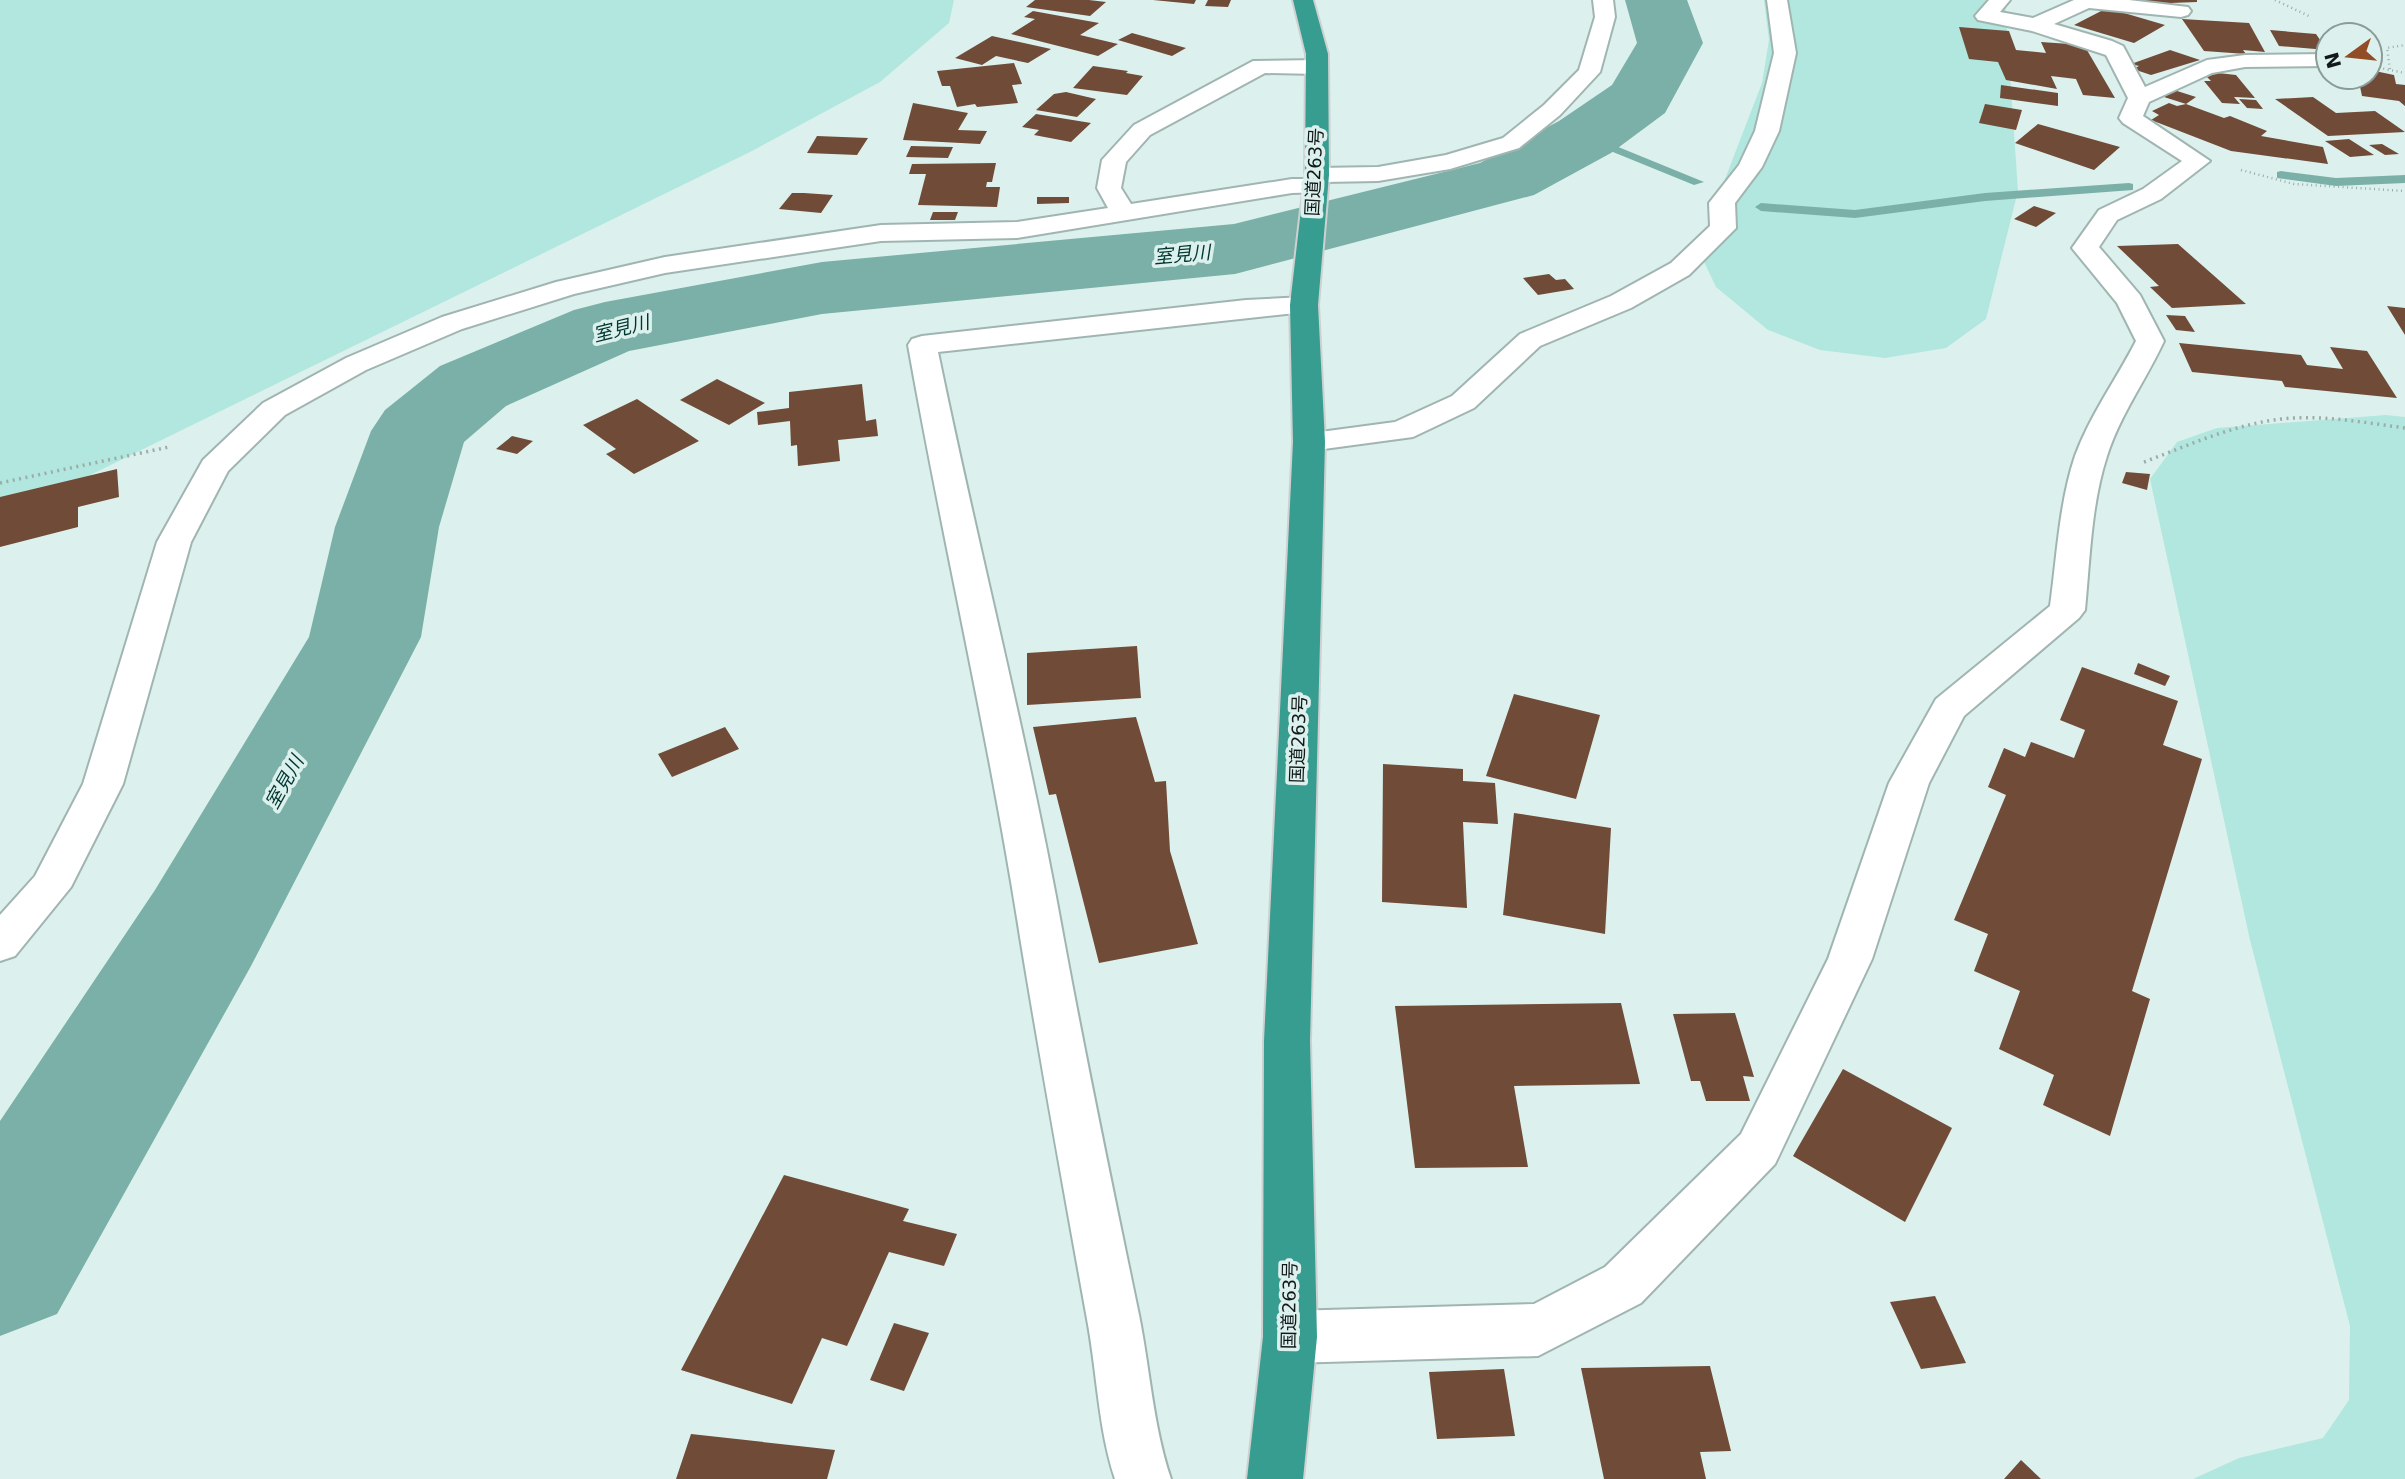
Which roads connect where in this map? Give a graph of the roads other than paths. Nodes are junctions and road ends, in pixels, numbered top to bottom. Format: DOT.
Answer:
graph roads {
  1 [pos="1303,0"];
  2 [pos="1603,0"];
  3 [pos="1777,0"];
  4 [pos="2000,0"];
  5 [pos="2180,11"];
  6 [pos="2035,25"];
  7 [pos="2314,61"];
  8 [pos="1317,67"];
  9 [pos="2139,98"];
  10 [pos="1316,181"];
  11 [pos="1124,213"];
  12 [pos="1305,299"];
  13 [pos="1309,442"];
  14 [pos="0,944"];
  15 [pos="1290,1337"];
  16 [pos="1143,1479"];
  17 [pos="1275,1479"];
  1 -- 8 [label="highway, 国道263号"];
  2 -- 10 [label="street"];
  3 -- 13 [label="street"];
  4 -- 6 [label="street"];
  5 -- 6 [label="street"];
  6 -- 9 [label="street"];
  7 -- 9 [label="street"];
  8 -- 10 [label="highway, 国道263号"];
  8 -- 11 [label="street"];
  9 -- 15 [label="street"];
  10 -- 11 [label="street"];
  10 -- 12 [label="highway, 国道263号"];
  11 -- 14 [label="street"];
  12 -- 13 [label="highway, 国道263号"];
  12 -- 16 [label="street"];
  13 -- 15 [label="highway, 国道263号"];
  15 -- 17 [label="highway, 国道263号"];
}
